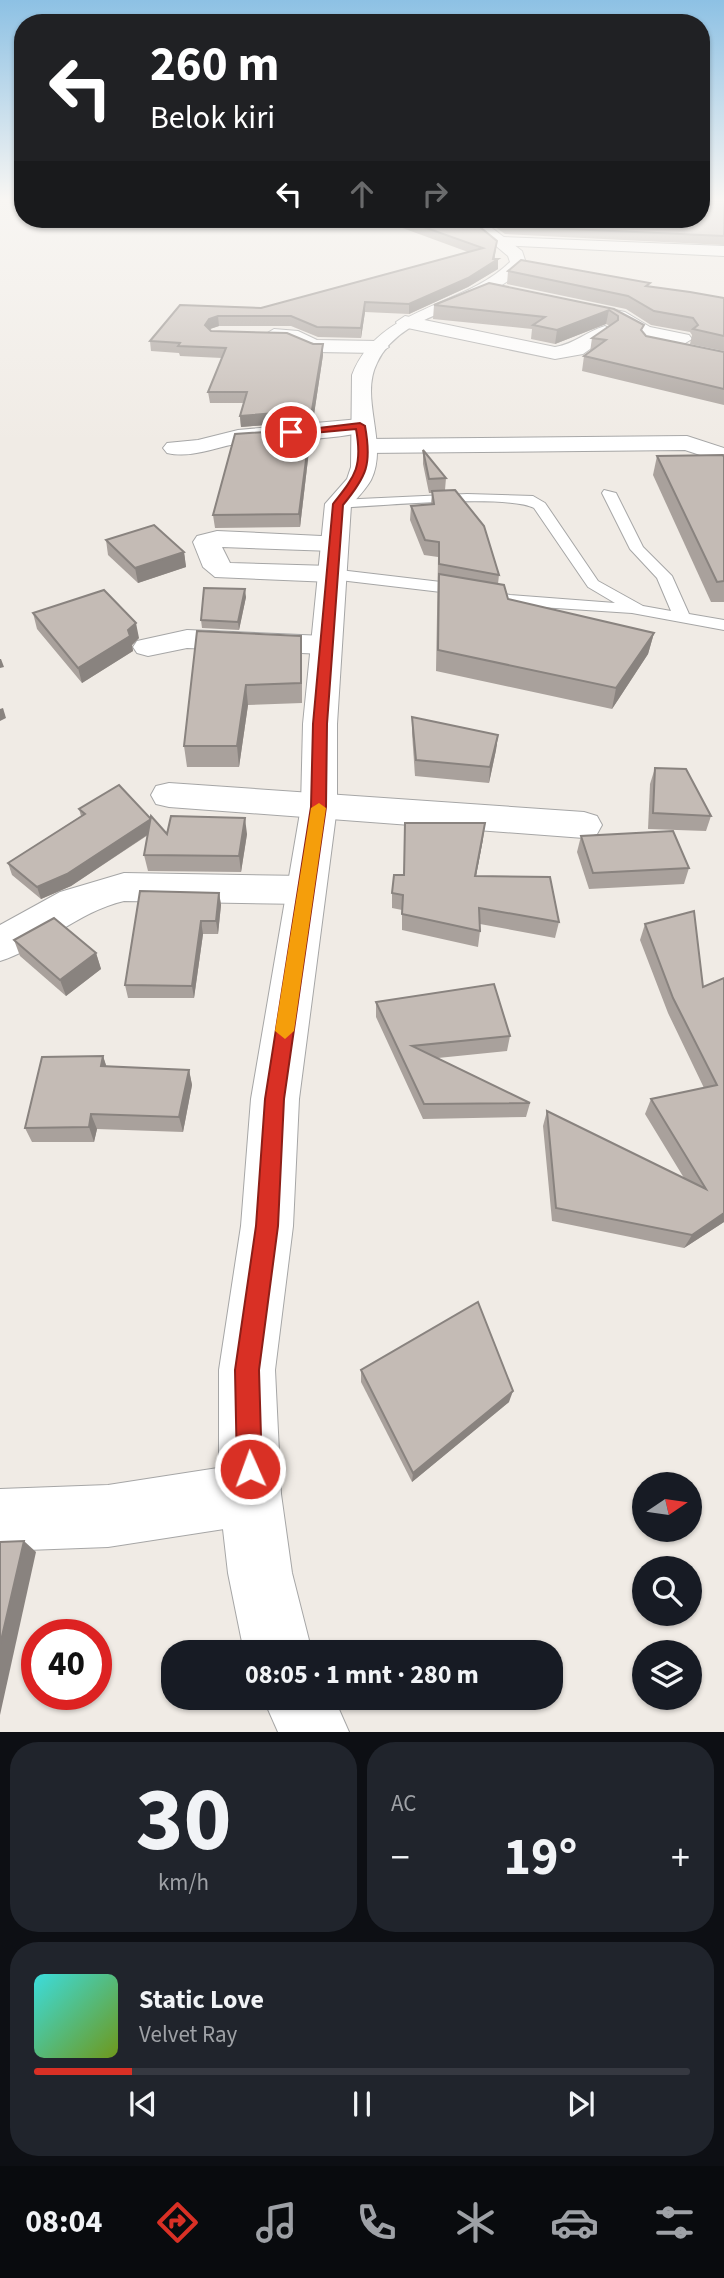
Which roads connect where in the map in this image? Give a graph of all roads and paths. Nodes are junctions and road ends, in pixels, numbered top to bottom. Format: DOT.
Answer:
graph roads {
  1 [pos="506,282"];
  2 [pos="579,308"];
  3 [pos="619,316"];
  4 [pos="405,322"];
  5 [pos="605,332"];
  6 [pos="259,335"];
  7 [pos="379,347"];
  8 [pos="362,436"];
  9 [pos="175,448"];
  10 [pos="724,456"];
  11 [pos="609,493"];
  12 [pos="338,504"];
  13 [pos="332,558"];
  14 [pos="638,610"];
  15 [pos="682,617"];
  16 [pos="724,625"];
  17 [pos="325,645"];
  18 [pos="148,647"];
  19 [pos="169,795"];
  20 [pos="319,807"];
  21 [pos="584,825"];
  22 [pos="305,890"];
  23 [pos="0,945"];
  24 [pos="250,1494"];
  25 [pos="0,1520"];
  26 [pos="275,1640"];
  27 [pos="304,1710"];
  28 [pos="314,1732"];
  1 -- 4 [label="street"];
  2 -- 3 [label="street"];
  3 -- 5 [label="street"];
  3 -- 5 [label="street"];
  4 -- 5 [label="street"];
  4 -- 7 [label="street"];
  6 -- 7 [label="street"];
  7 -- 8 [label="street"];
  8 -- 9 [label="street"];
  8 -- 10 [label="street"];
  8 -- 12 [label="street"];
  11 -- 15 [label="lane"];
  12 -- 13 [label="street"];
  12 -- 14 [label="lane"];
  13 -- 14 [label="lane"];
  13 -- 17 [label="street"];
  14 -- 15 [label="lane"];
  15 -- 16 [label="lane"];
  17 -- 18 [label="street"];
  17 -- 20 [label="street"];
  19 -- 20 [label="street"];
  20 -- 21 [label="street"];
  20 -- 22 [label="street"];
  22 -- 23 [label="street"];
  22 -- 24 [label="street"];
  24 -- 25 [label="street"];
  24 -- 26 [label="street"];
  27 -- 28 [label="street"];
}
